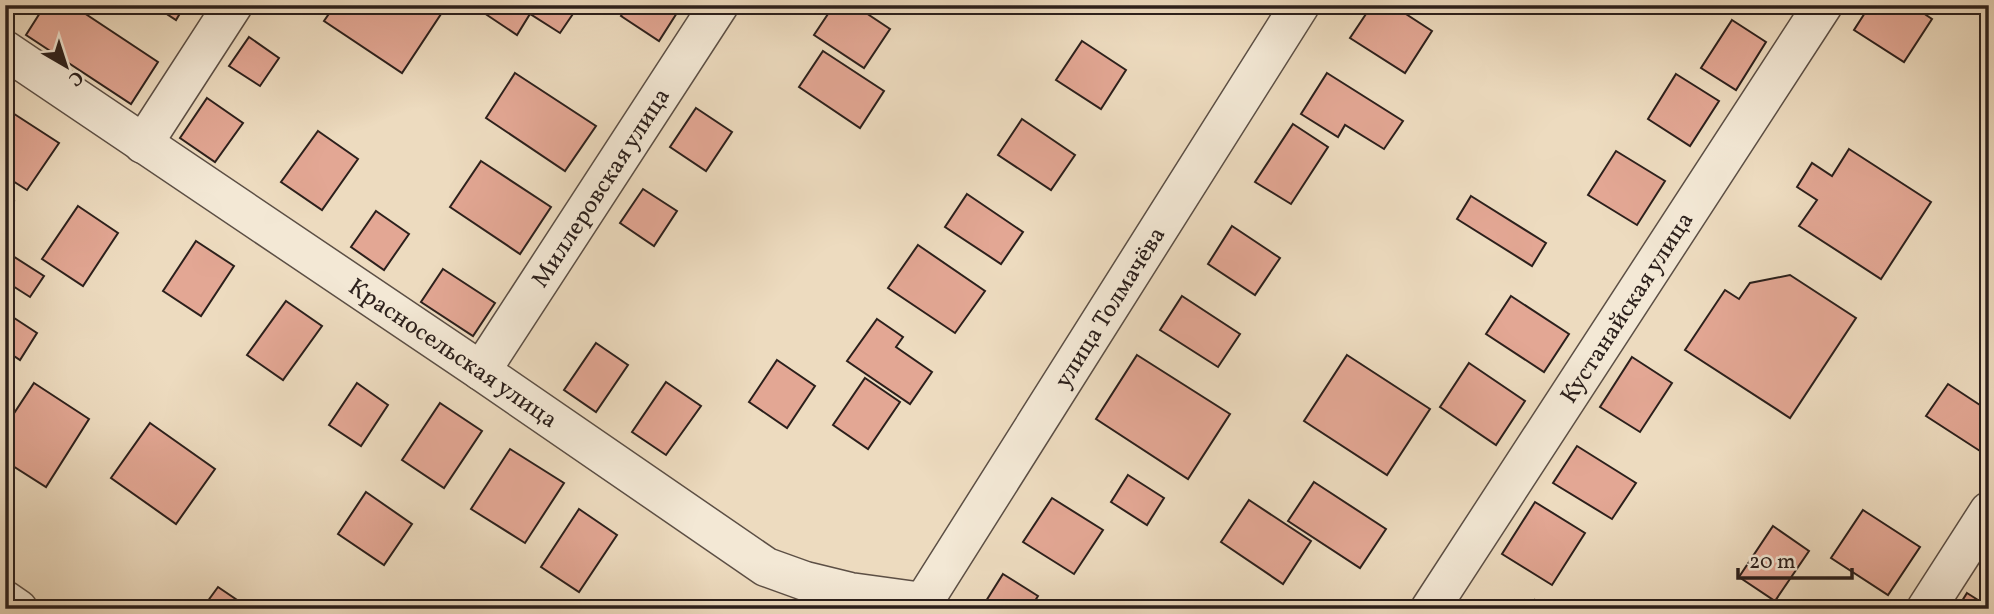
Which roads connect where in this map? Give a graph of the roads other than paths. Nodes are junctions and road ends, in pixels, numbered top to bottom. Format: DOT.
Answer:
graph roads {
  1 [pos="233,5"];
  2 [pos="719,5"];
  3 [pos="1300,5"];
  4 [pos="1823,5"];
  5 [pos="5,50"];
  6 [pos="143,144"];
  7 [pos="481,371"];
  8 [pos="1989,511"];
  9 [pos="5,600"];
  10 [pos="921,605"];
  11 [pos="18,609"];
  12 [pos="1430,609"];
  13 [pos="1926,609"];
  1 -- 6 [label="street"];
  2 -- 7 [label="street, Миллеровская улица"];
  3 -- 10 [label="street, улица Толмачёва"];
  4 -- 12 [label="street, Кустанайская улица"];
  5 -- 6 [label="street, Красносельская улица"];
  6 -- 7 [label="street, Красносельская улица"];
  7 -- 10 [label="street, Красносельская улица"];
  8 -- 13 [label="street"];
  9 -- 11 [label="street"];
}
